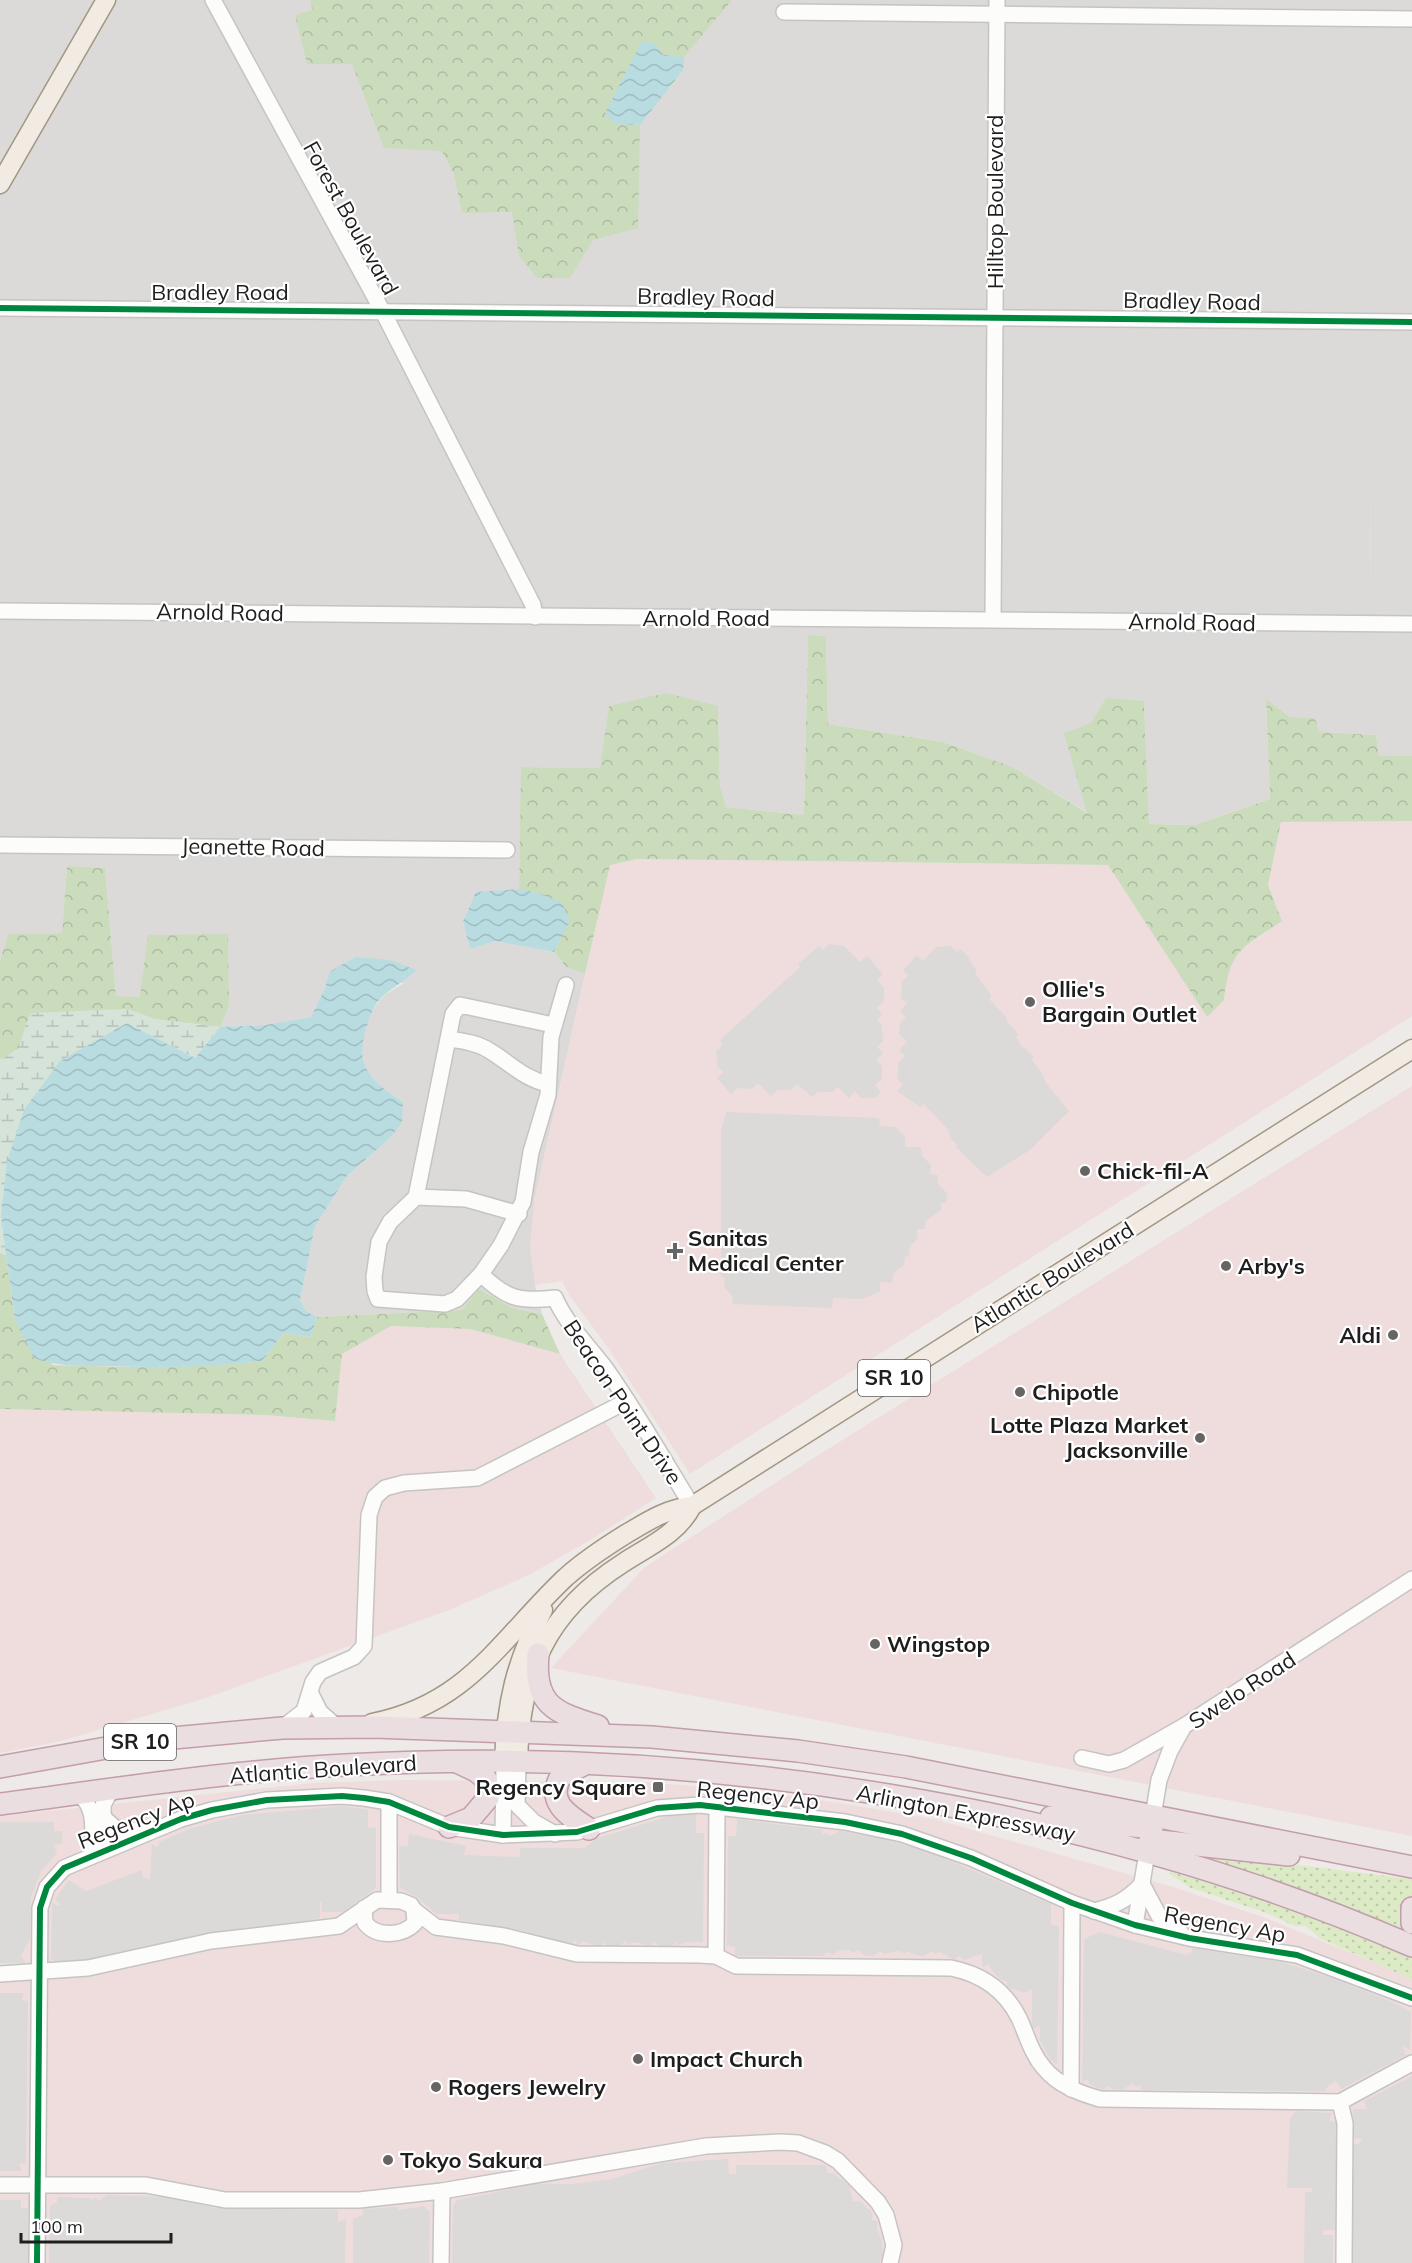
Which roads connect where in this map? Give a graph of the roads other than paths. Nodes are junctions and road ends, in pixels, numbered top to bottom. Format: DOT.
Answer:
graph roads {
  1 [pos="106,0"];
  2 [pos="213,0"];
  3 [pos="997,7"];
  4 [pos="784,12"];
  5 [pos="1412,19"];
  6 [pos="0,184"];
  7 [pos="0,308"];
  8 [pos="383,312"];
  9 [pos="994,317"];
  10 [pos="1412,322"];
  11 [pos="0,611"];
  12 [pos="535,617"];
  13 [pos="993,619"];
  14 [pos="1412,624"];
  15 [pos="0,845"];
  16 [pos="507,850"];
  17 [pos="566,985"];
  18 [pos="553,1025"];
  19 [pos="449,1039"];
  20 [pos="1412,1049"];
  21 [pos="548,1084"];
  22 [pos="416,1197"];
  23 [pos="519,1214"];
  24 [pos="481,1274"];
  25 [pos="627,1401"];
  26 [pos="692,1506"];
  27 [pos="1412,1579"];
  28 [pos="558,1586"];
  29 [pos="538,1654"];
  30 [pos="310,1694"];
  31 [pos="1184,1726"];
  32 [pos="337,1727"];
  33 [pos="282,1728"];
  34 [pos="512,1730"];
  35 [pos="634,1735"];
  36 [pos="1082,1758"];
  37 [pos="456,1762"];
  38 [pos="511,1762"];
  39 [pos="583,1765"];
  40 [pos="0,1767"];
  41 [pos="112,1788"];
  42 [pos="78,1793"];
  43 [pos="389,1802"];
  44 [pos="0,1804"];
  45 [pos="517,1805"];
  46 [pos="717,1807"];
  47 [pos="103,1817"];
  48 [pos="449,1827"];
  49 [pos="589,1829"];
  50 [pos="146,1832"];
  51 [pos="555,1834"];
  52 [pos="1151,1834"];
  53 [pos="510,1835"];
  54 [pos="98,1853"];
  55 [pos="1412,1868"];
  56 [pos="1142,1884"];
  57 [pos="389,1900"];
  58 [pos="1072,1903"];
  59 [pos="364,1908"];
  60 [pos="1412,1908"];
  61 [pos="414,1910"];
  62 [pos="1094,1911"];
  63 [pos="1412,1923"];
  64 [pos="1135,1925"];
  65 [pos="339,1926"];
  66 [pos="368,1927"];
  67 [pos="436,1927"];
  68 [pos="410,1930"];
  69 [pos="1189,1938"];
  70 [pos="1412,1946"];
  71 [pos="716,1956"];
  72 [pos="40,1973"];
  73 [pos="0,1974"];
  74 [pos="1412,1998"];
  75 [pos="1412,2063"];
  76 [pos="1071,2088"];
  77 [pos="1340,2102"];
  78 [pos="0,2185"];
  79 [pos="38,2186"];
  80 [pos="442,2190"];
  81 [pos="37,2263"];
  82 [pos="441,2263"];
  83 [pos="890,2263"];
  84 [pos="1344,2263"];
  1 -- 6 [label="main road"];
  2 -- 8 [label="street, Forest Boulevard"];
  3 -- 4 [label="street"];
  3 -- 5 [label="street"];
  3 -- 9 [label="street, Hilltop Boulevard"];
  7 -- 8 [label="street, Bradley Road"];
  8 -- 9 [label="street, Bradley Road"];
  8 -- 12 [label="street, Forest Boulevard"];
  9 -- 10 [label="street, Bradley Road"];
  9 -- 13 [label="street, Hilltop Boulevard"];
  11 -- 12 [label="street, Arnold Road"];
  12 -- 13 [label="street, Arnold Road"];
  13 -- 14 [label="street, Arnold Road"];
  15 -- 16 [label="street, Jeanette Road"];
  17 -- 18 [label="street"];
  18 -- 19 [label="street"];
  18 -- 21 [label="street"];
  19 -- 21 [label="street"];
  19 -- 22 [label="street"];
  20 -- 26 [label="main road, Atlantic Boulevard / SR 10"];
  21 -- 23 [label="street"];
  22 -- 23 [label="street"];
  22 -- 24 [label="street"];
  23 -- 24 [label="street"];
  24 -- 25 [label="street, Beacon Point Drive"];
  25 -- 26 [label="street, Beacon Point Drive"];
  25 -- 30 [label="street"];
  26 -- 28 [label="main road, Atlantic Boulevard / SR 10"];
  26 -- 29 [label="main road, Atlantic Boulevard / SR 10"];
  27 -- 31 [label="street, Swelo Road"];
  28 -- 32 [label="main road, Atlantic Boulevard / SR 10"];
  28 -- 34 [label="main road"];
  29 -- 34 [label="main road, Atlantic Boulevard / SR 10"];
  29 -- 35 [label="highway"];
  30 -- 32 [label="street"];
  30 -- 33 [label="street"];
  31 -- 36 [label="street"];
  31 -- 52 [label="street, Swelo Road"];
  32 -- 33 [label="highway, Atlantic Boulevard / SR 10"];
  32 -- 34 [label="highway, Atlantic Boulevard"];
  33 -- 40 [label="highway, Atlantic Boulevard / SR 10"];
  34 -- 35 [label="highway, Arlington Expressway"];
  34 -- 38 [label="main road, Atlantic Boulevard / SR 10"];
  35 -- 52 [label="highway, Arlington Expressway"];
  37 -- 38 [label="highway, Atlantic Boulevard / SR 10"];
  37 -- 41 [label="highway, Atlantic Boulevard / SR 10"];
  37 -- 48 [label="highway"];
  38 -- 39 [label="highway, Arlington Expressway"];
  38 -- 45 [label="street"];
  38 -- 53 [label="street"];
  39 -- 49 [label="highway"];
  39 -- 52 [label="highway, Arlington Expressway"];
  41 -- 42 [label="highway, Atlantic Boulevard / SR 10"];
  41 -- 47 [label="street, Regency Ap"];
  42 -- 44 [label="highway, Atlantic Boulevard / SR 10"];
  42 -- 54 [label="street, Regency Ap"];
  43 -- 48 [label="street, Regency Ap"];
  43 -- 50 [label="street, Regency Ap"];
  43 -- 57 [label="street"];
  45 -- 51 [label="street"];
  45 -- 53 [label="street"];
  46 -- 49 [label="street, Regency Ap"];
  46 -- 58 [label="street, Regency Ap"];
  46 -- 71 [label="street"];
  47 -- 50 [label="street"];
  47 -- 54 [label="street, Regency Ap"];
  48 -- 53 [label="street, Regency Ap"];
  49 -- 51 [label="street, Regency Ap"];
  50 -- 54 [label="street, Regency Ap"];
  51 -- 53 [label="street, Regency Ap"];
  52 -- 55 [label="highway"];
  52 -- 56 [label="street, Swelo Road"];
  52 -- 70 [label="highway, Arlington Expressway"];
  54 -- 72 [label="street, Regency Ap"];
  56 -- 62 [label="street"];
  56 -- 64 [label="street, Swelo Road"];
  56 -- 69 [label="street"];
  57 -- 59 [label="street"];
  57 -- 61 [label="street"];
  58 -- 62 [label="street, Regency Ap"];
  58 -- 76 [label="street"];
  59 -- 65 [label="street"];
  59 -- 66 [label="street"];
  60 -- 63 [label="highway"];
  61 -- 67 [label="street"];
  61 -- 68 [label="street"];
  62 -- 64 [label="street, Regency Ap"];
  64 -- 69 [label="street, Regency Ap"];
  65 -- 66 [label="street"];
  65 -- 72 [label="street"];
  66 -- 68 [label="street"];
  67 -- 68 [label="street"];
  67 -- 71 [label="street"];
  69 -- 74 [label="street, Regency Ap"];
  71 -- 76 [label="street"];
  72 -- 73 [label="street"];
  72 -- 79 [label="street, Regency Ap"];
  75 -- 77 [label="street"];
  76 -- 77 [label="street"];
  77 -- 84 [label="street"];
  78 -- 79 [label="street"];
  79 -- 80 [label="street"];
  79 -- 81 [label="street, Regency Ap"];
  80 -- 82 [label="street"];
  80 -- 83 [label="street"];
}
